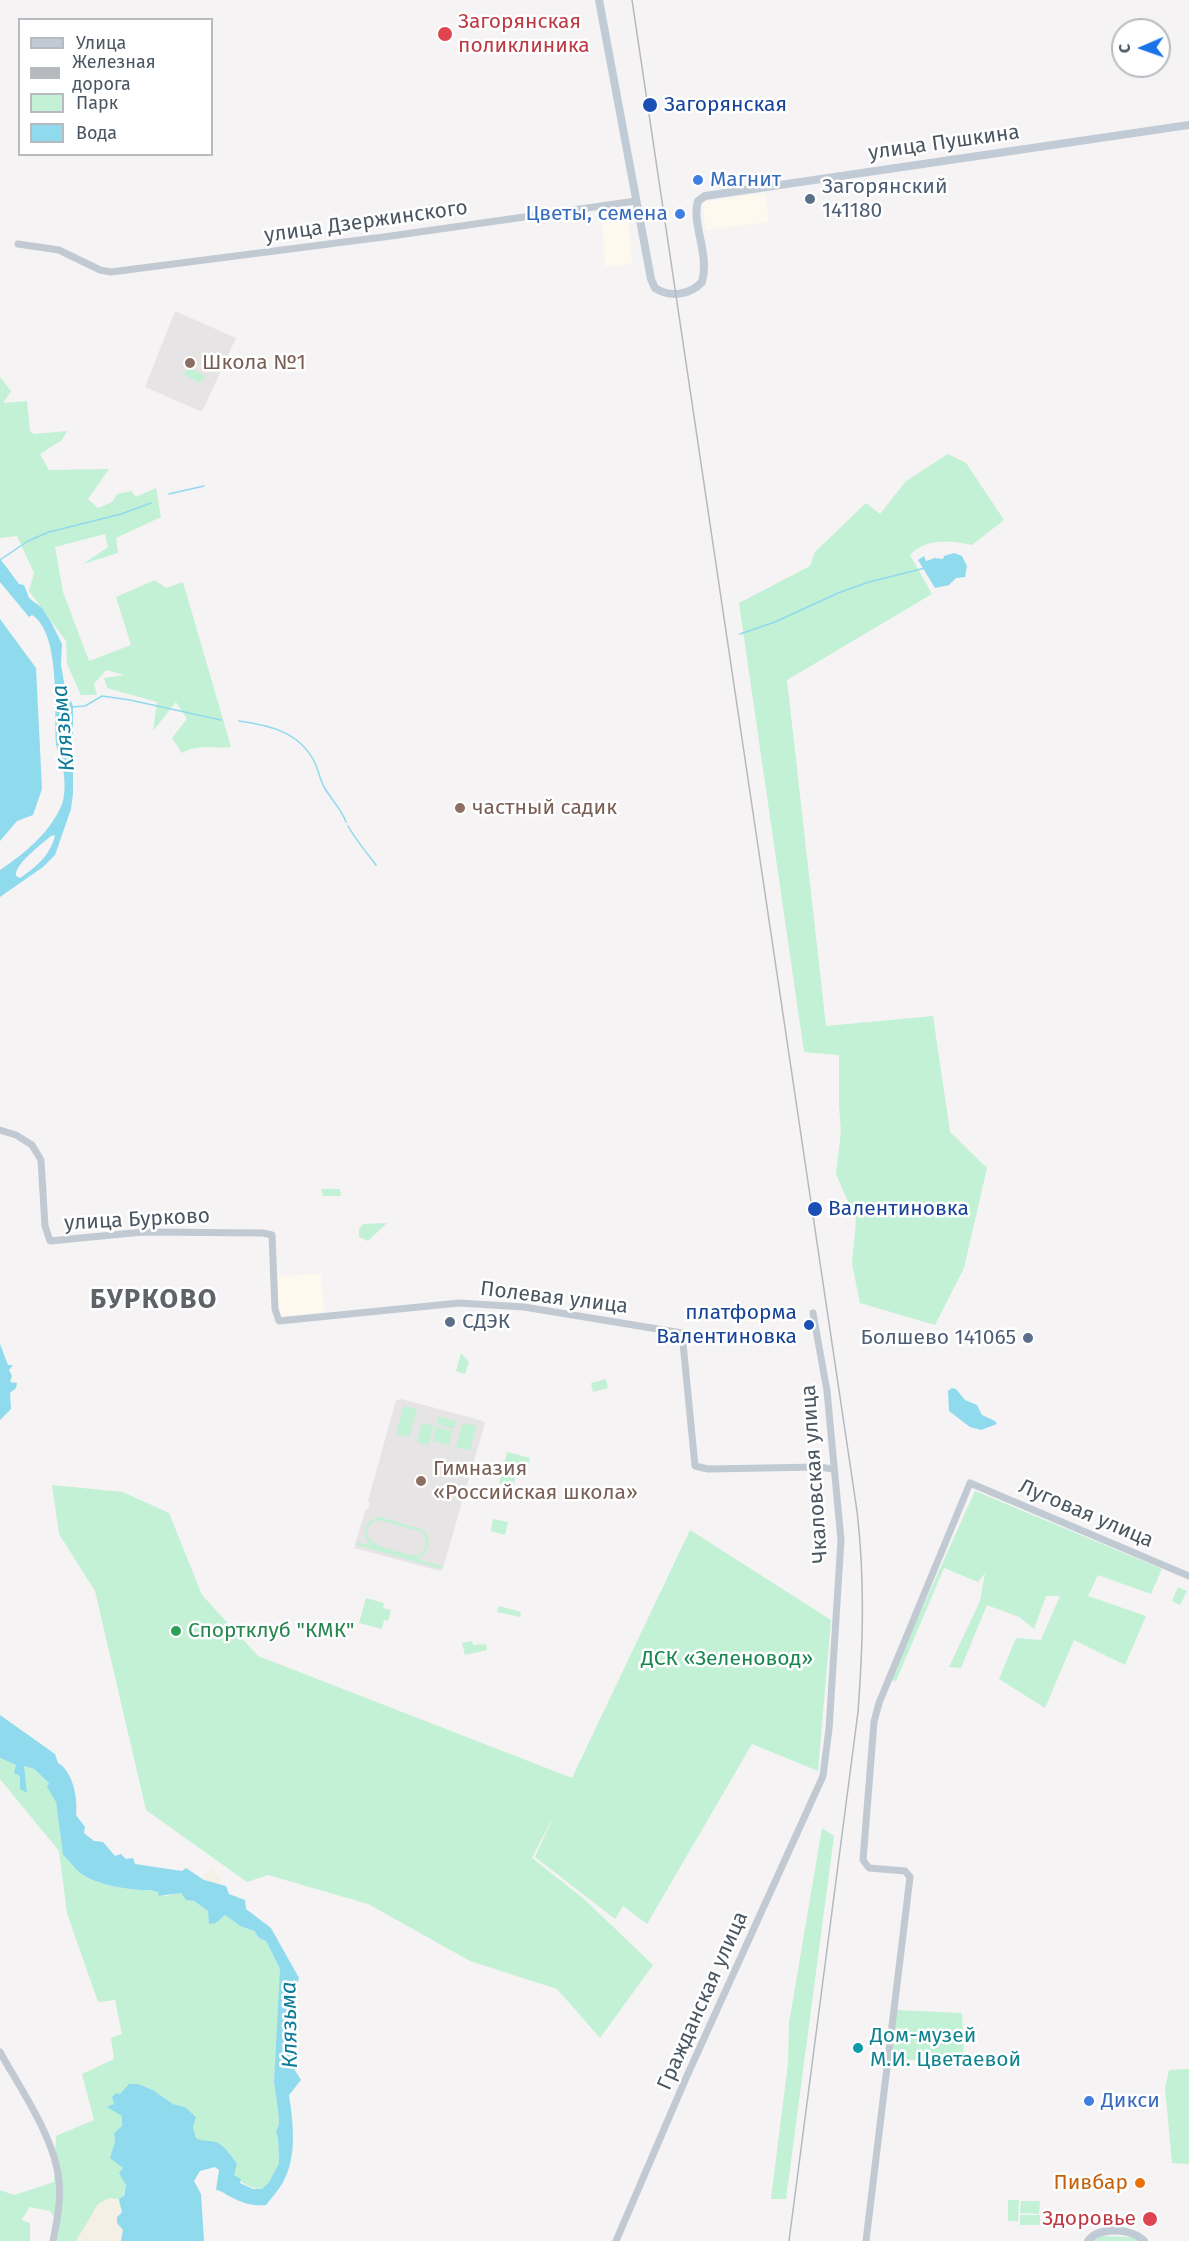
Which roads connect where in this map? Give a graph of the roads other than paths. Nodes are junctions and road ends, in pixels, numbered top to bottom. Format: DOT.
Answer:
graph roads {
  1 [pos="599,0"];
  2 [pos="1189,125"];
  3 [pos="636,201"];
  4 [pos="18,244"];
  5 [pos="0,1130"];
  6 [pos="813,1313"];
  7 [pos="279,1321"];
  8 [pos="833,1469"];
  9 [pos="1189,1576"];
  10 [pos="823,1776"];
  11 [pos="0,2052"];
  12 [pos="53,2241"];
  13 [pos="616,2241"];
  14 [pos="866,2241"];
  15 [pos="1088,2241"];
  16 [pos="1144,2241"];
  1 -- 3 [label="main road"];
  2 -- 3 [label="main road, улица Пушкина"];
  3 -- 4 [label="street, улица Дзержинского"];
  5 -- 7 [label="street, улица Бурково"];
  6 -- 8 [label="street, Чкаловская улица"];
  7 -- 8 [label="street, Полевая улица"];
  8 -- 10 [label="street, Чкаловская улица"];
  9 -- 14 [label="street, Луговая улица"];
  10 -- 13 [label="street, Гражданская улица"];
  11 -- 12 [label="street"];
  15 -- 16 [label="main road"];
}
